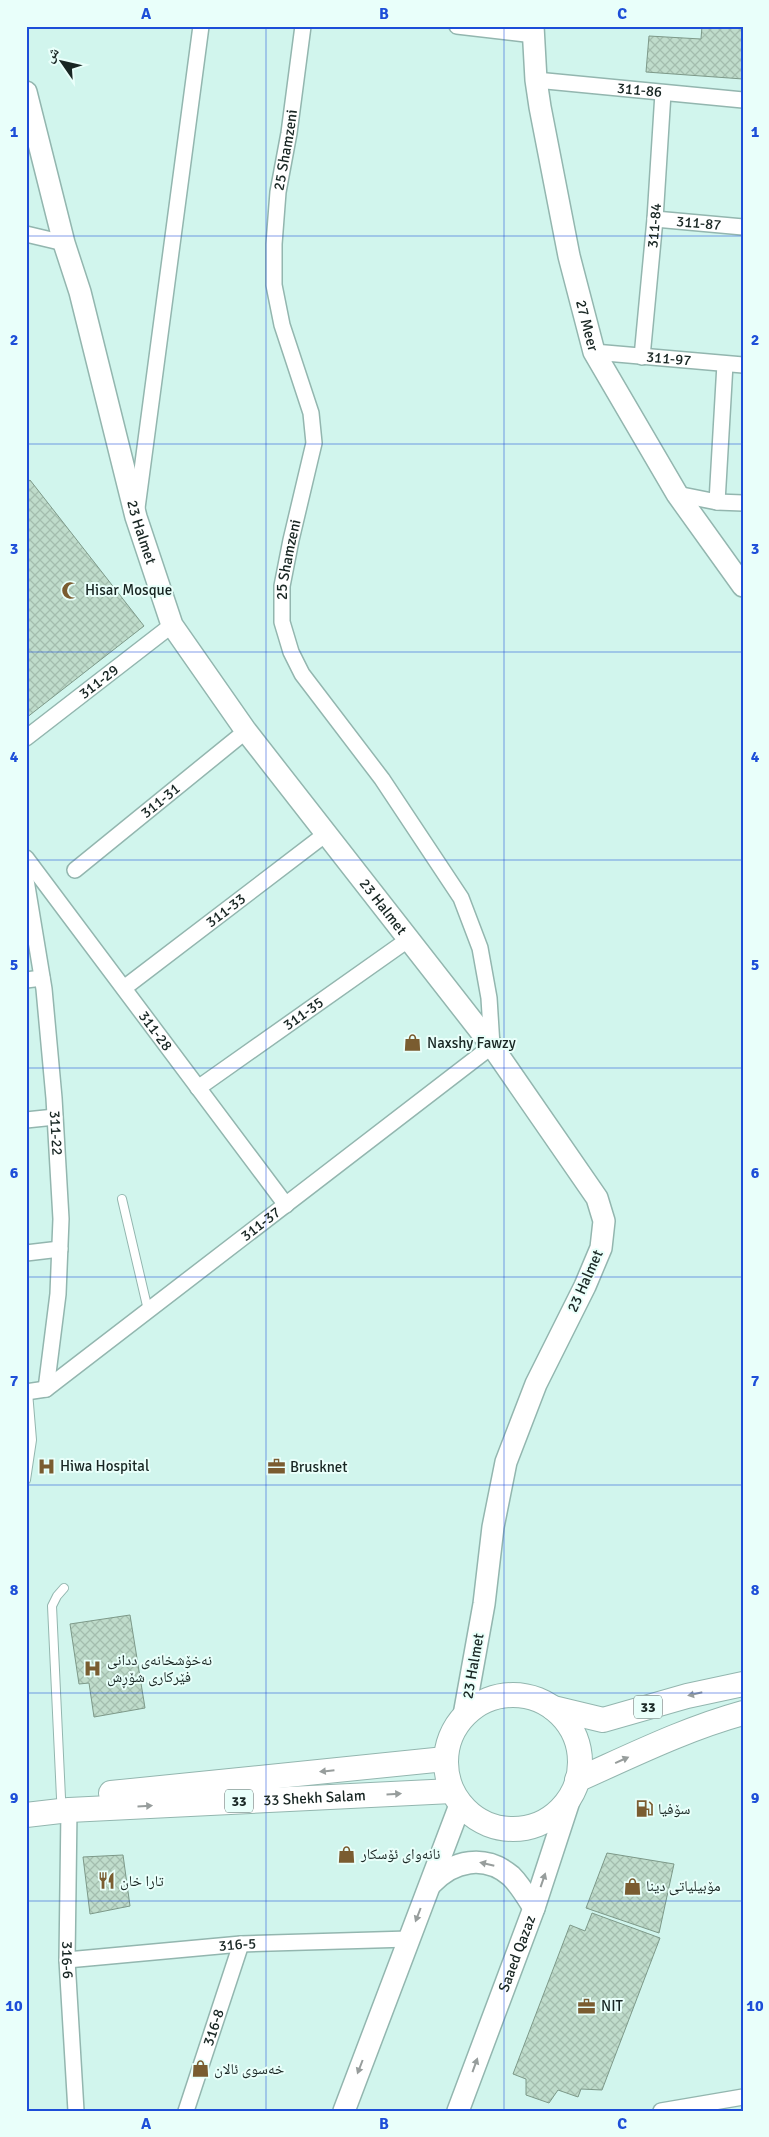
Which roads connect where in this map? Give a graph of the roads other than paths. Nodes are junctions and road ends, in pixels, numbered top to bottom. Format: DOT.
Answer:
graph roads {
  1 [pos="201,26"];
  2 [pos="303,26"];
  3 [pos="457,26"];
  4 [pos="533,31"];
  5 [pos="536,80"];
  6 [pos="26,92"];
  7 [pos="663,93"];
  8 [pos="743,100"];
  9 [pos="655,219"];
  10 [pos="743,228"];
  11 [pos="26,234"];
  12 [pos="64,243"];
  13 [pos="594,352"];
  14 [pos="642,357"];
  15 [pos="725,364"];
  16 [pos="743,366"];
  17 [pos="677,494"];
  18 [pos="717,502"];
  19 [pos="743,503"];
  20 [pos="136,517"];
  21 [pos="743,586"];
  22 [pos="172,625"];
  23 [pos="246,732"];
  24 [pos="26,738"];
  25 [pos="327,833"];
  26 [pos="26,858"];
  27 [pos="75,870"];
  28 [pos="26,880"];
  29 [pos="45,883"];
  30 [pos="28,895"];
  31 [pos="409,939"];
  32 [pos="42,978"];
  33 [pos="26,980"];
  34 [pos="124,988"];
  35 [pos="492,1046"];
  36 [pos="198,1088"];
  37 [pos="55,1118"];
  38 [pos="26,1120"];
  39 [pos="122,1199"];
  40 [pos="286,1205"];
  41 [pos="60,1249"];
  42 [pos="26,1252"];
  43 [pos="148,1310"];
  44 [pos="46,1389"];
  45 [pos="27,1392"];
  46 [pos="26,1480"];
  47 [pos="64,1588"];
  48 [pos="743,1684"];
  49 [pos="553,1708"];
  50 [pos="743,1713"];
  51 [pos="464,1715"];
  52 [pos="445,1759"];
  53 [pos="574,1788"];
  54 [pos="456,1798"];
  55 [pos="26,1801"];
  56 [pos="65,1804"];
  57 [pos="26,1815"];
  58 [pos="429,1886"];
  59 [pos="534,1908"];
  60 [pos="409,1938"];
  61 [pos="241,1944"];
  62 [pos="68,1960"];
  63 [pos="734,2103"];
  64 [pos="76,2111"];
  65 [pos="186,2111"];
  66 [pos="344,2111"];
  67 [pos="458,2111"];
  68 [pos="661,2111"];
  1 -- 20 [label="street"];
  2 -- 35 [label="street, 25 Shamzeni"];
  3 -- 4 [label="street"];
  4 -- 5 [label="street, 27 Meer"];
  5 -- 7 [label="street, 311-86"];
  5 -- 13 [label="street, 27 Meer"];
  6 -- 12 [label="street, 23 Halmet"];
  7 -- 8 [label="street, 311-86"];
  7 -- 9 [label="street, 311-84"];
  9 -- 10 [label="street, 311-87"];
  9 -- 14 [label="street, 311-84"];
  11 -- 12 [label="street"];
  12 -- 20 [label="street, 23 Halmet"];
  13 -- 14 [label="street, 311-97"];
  13 -- 17 [label="street, 27 Meer"];
  14 -- 15 [label="street, 311-97"];
  15 -- 16 [label="street, 311-97"];
  15 -- 18 [label="street"];
  17 -- 18 [label="street"];
  17 -- 21 [label="street, 27 Meer"];
  18 -- 19 [label="street"];
  20 -- 22 [label="street, 23 Halmet"];
  22 -- 23 [label="street, 23 Halmet"];
  22 -- 24 [label="street, 311-29"];
  23 -- 25 [label="street, 23 Halmet"];
  23 -- 27 [label="street, 311-31"];
  25 -- 31 [label="street, 23 Halmet"];
  25 -- 34 [label="street, 311-33"];
  26 -- 29 [label="street, 311-28"];
  28 -- 30 [label="street, 311-22"];
  29 -- 30 [label="street"];
  29 -- 34 [label="street, 311-28"];
  30 -- 32 [label="street, 311-22"];
  31 -- 35 [label="street, 23 Halmet"];
  31 -- 36 [label="street, 311-35"];
  32 -- 33 [label="street"];
  32 -- 37 [label="street, 311-22"];
  34 -- 36 [label="street, 311-28"];
  35 -- 40 [label="street, 311-37"];
  35 -- 51 [label="street, 23 Halmet"];
  36 -- 40 [label="street, 311-28"];
  37 -- 38 [label="street"];
  37 -- 41 [label="street, 311-22"];
  39 -- 43 [label="lane"];
  40 -- 43 [label="street, 311-37"];
  41 -- 42 [label="street"];
  41 -- 44 [label="street, 311-22"];
  43 -- 44 [label="street, 311-37"];
  44 -- 45 [label="street, 311-37"];
  45 -- 46 [label="lane"];
  47 -- 56 [label="lane"];
  48 -- 49 [label="main road, 33, one-way"];
  49 -- 51 [label="main road, 33"];
  49 -- 53 [label="main road, 33"];
  53 -- 50 [label="main road, 33, one-way"];
  51 -- 52 [label="main road, 33"];
  52 -- 54 [label="main road, 33"];
  52 -- 56 [label="main road, 33 Shekh Salam / 33, one-way"];
  53 -- 54 [label="main road, 33"];
  59 -- 53 [label="street, Saaed Qazaz, one-way"];
  56 -- 54 [label="main road, 33 Shekh Salam / 33, one-way"];
  54 -- 58 [label="street"];
  55 -- 56 [label="main road, 33 Shekh Salam / 33"];
  56 -- 57 [label="main road, 33 Shekh Salam / 33"];
  56 -- 62 [label="street, 316-6"];
  59 -- 58 [label="street, one-way"];
  58 -- 60 [label="street, one-way"];
  67 -- 59 [label="street, Saaed Qazaz, one-way"];
  60 -- 61 [label="street, 316-5"];
  60 -- 66 [label="street, one-way"];
  61 -- 62 [label="street, 316-5"];
  61 -- 65 [label="street, 316-8"];
  62 -- 64 [label="street, 316-6"];
  63 -- 68 [label="street"];
}
